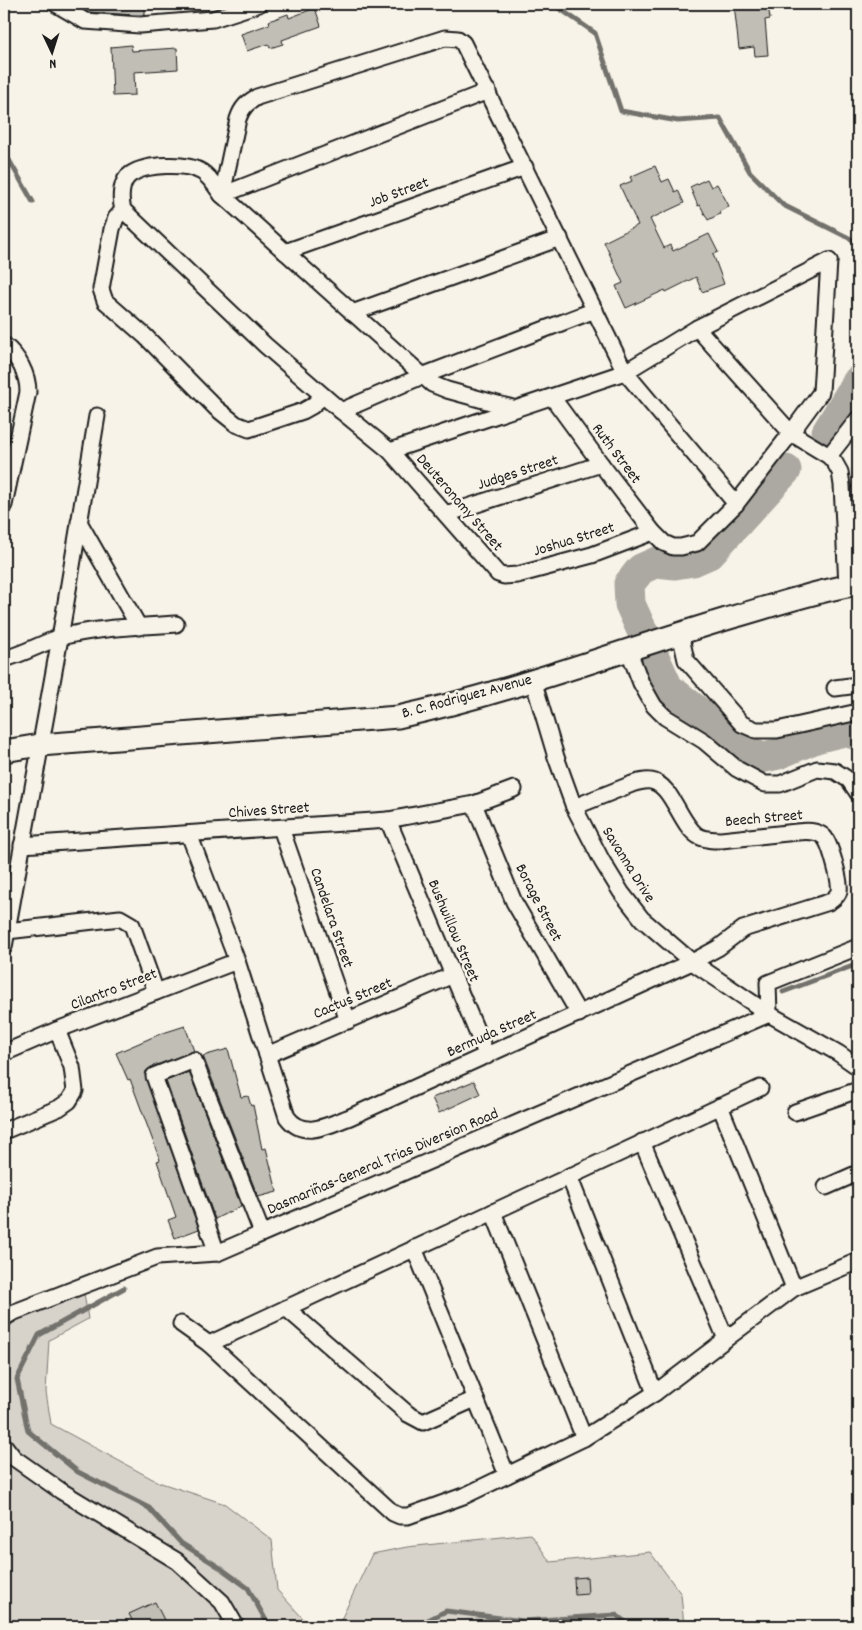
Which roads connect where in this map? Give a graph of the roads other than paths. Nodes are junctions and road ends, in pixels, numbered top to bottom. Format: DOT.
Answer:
graph roads {
  1 [pos="56,4"];
  2 [pos="258,4"];
  3 [pos="488,91"];
  4 [pos="525,166"];
  5 [pos="222,195"];
  6 [pos="123,210"];
  7 [pos="560,238"];
  8 [pos="285,252"];
  9 [pos="595,310"];
  10 [pos="352,313"];
  11 [pos="697,328"];
  12 [pos="4,345"];
  13 [pos="625,372"];
  14 [pos="422,376"];
  15 [pos="323,396"];
  16 [pos="552,397"];
  17 [pos="516,409"];
  18 [pos="341,411"];
  19 [pos="97,416"];
  20 [pos="858,419"];
  21 [pos="792,433"];
  22 [pos="390,451"];
  23 [pos="829,456"];
  24 [pos="602,464"];
  25 [pos="736,504"];
  26 [pos="4,506"];
  27 [pos="446,514"];
  28 [pos="79,522"];
  29 [pos="653,532"];
  30 [pos="504,576"];
  31 [pos="852,585"];
  32 [pos="176,624"];
  33 [pos="139,627"];
  34 [pos="678,634"];
  35 [pos="60,638"];
  36 [pos="631,649"];
  37 [pos="9,658"];
  38 [pos="534,680"];
  39 [pos="858,685"];
  40 [pos="835,688"];
  41 [pos="858,712"];
  42 [pos="40,745"];
  43 [pos="4,751"];
  44 [pos="514,789"];
  45 [pos="858,793"];
  46 [pos="474,804"];
  47 [pos="574,807"];
  48 [pos="388,820"];
  49 [pos="281,828"];
  50 [pos="189,834"];
  51 [pos="22,845"];
  52 [pos="7,931"];
  53 [pos="4,947"];
  54 [pos="858,947"];
  55 [pos="237,961"];
  56 [pos="692,962"];
  57 [pos="453,975"];
  58 [pos="156,992"];
  59 [pos="579,1014"];
  60 [pos="770,1014"];
  61 [pos="348,1020"];
  62 [pos="57,1030"];
  63 [pos="4,1053"];
  64 [pos="268,1055"];
  65 [pos="487,1056"];
  66 [pos="858,1067"];
  67 [pos="760,1088"];
  68 [pos="858,1090"];
  69 [pos="720,1106"];
  70 [pos="795,1112"];
  71 [pos="4,1131"];
  72 [pos="642,1142"];
  73 [pos="858,1173"];
  74 [pos="569,1176"];
  75 [pos="826,1186"];
  76 [pos="493,1212"];
  77 [pos="262,1233"];
  78 [pos="414,1248"];
  79 [pos="217,1253"];
  80 [pos="858,1261"];
  81 [pos="794,1288"];
  82 [pos="286,1308"];
  83 [pos="4,1318"];
  84 [pos="181,1324"];
  85 [pos="726,1340"];
  86 [pos="208,1344"];
  87 [pos="654,1393"];
  88 [pos="475,1399"];
  89 [pos="584,1438"];
  90 [pos="4,1445"];
  91 [pos="507,1475"];
  92 [pos="236,1626"];
  1 -- 2 [label="street"];
  3 -- 4 [label="street"];
  3 -- 5 [label="street"];
  3 -- 5 [label="street"];
  4 -- 7 [label="street"];
  4 -- 8 [label="street, Job Street"];
  5 -- 6 [label="street"];
  5 -- 8 [label="street"];
  6 -- 15 [label="street, Deuteronomy Street"];
  6 -- 15 [label="street"];
  7 -- 9 [label="street"];
  7 -- 10 [label="street"];
  8 -- 10 [label="street"];
  9 -- 13 [label="street"];
  9 -- 14 [label="street"];
  10 -- 14 [label="street"];
  11 -- 13 [label="street"];
  11 -- 21 [label="street"];
  11 -- 21 [label="street, Ruth Street"];
  12 -- 26 [label="street"];
  13 -- 16 [label="street"];
  13 -- 25 [label="street"];
  14 -- 17 [label="street"];
  14 -- 18 [label="street"];
  15 -- 18 [label="street, Deuteronomy Street"];
  16 -- 17 [label="street"];
  16 -- 24 [label="street, Ruth Street"];
  17 -- 22 [label="street"];
  18 -- 22 [label="street, Deuteronomy Street"];
  19 -- 28 [label="street"];
  20 -- 23 [label="street"];
  21 -- 23 [label="street"];
  21 -- 25 [label="street, Ruth Street"];
  22 -- 27 [label="street, Deuteronomy Street"];
  23 -- 31 [label="street"];
  24 -- 27 [label="street, Judges Street"];
  24 -- 29 [label="street, Ruth Street"];
  25 -- 29 [label="street, Ruth Street"];
  27 -- 30 [label="street, Deuteronomy Street"];
  28 -- 33 [label="street"];
  28 -- 35 [label="street"];
  29 -- 30 [label="street, Joshua Street"];
  31 -- 34 [label="street, B. C. Rodriguez Avenue"];
  32 -- 33 [label="street"];
  33 -- 35 [label="street"];
  34 -- 36 [label="street, B. C. Rodriguez Avenue"];
  34 -- 41 [label="street"];
  35 -- 37 [label="street"];
  35 -- 42 [label="street"];
  36 -- 38 [label="street, B. C. Rodriguez Avenue"];
  36 -- 45 [label="street"];
  38 -- 42 [label="street, B. C. Rodriguez Avenue"];
  38 -- 47 [label="street, Savanna Drive"];
  39 -- 40 [label="street"];
  42 -- 43 [label="street, B. C. Rodriguez Avenue"];
  42 -- 51 [label="street"];
  44 -- 46 [label="street, Chives Street"];
  46 -- 48 [label="street, Chives Street"];
  46 -- 59 [label="street, Borage Street"];
  47 -- 56 [label="street, Savanna Drive"];
  47 -- 56 [label="street, Beech Street"];
  48 -- 49 [label="street, Chives Street"];
  48 -- 57 [label="street, Bushwillow Street"];
  49 -- 50 [label="street, Chives Street"];
  49 -- 61 [label="street, Candelara Street"];
  50 -- 51 [label="street, Chives Street"];
  50 -- 55 [label="street"];
  51 -- 52 [label="street"];
  52 -- 53 [label="street"];
  52 -- 58 [label="street"];
  54 -- 60 [label="street"];
  55 -- 58 [label="street, Cilantro Street"];
  55 -- 64 [label="street"];
  56 -- 59 [label="street, Bermuda Street"];
  56 -- 60 [label="street, Savanna Drive"];
  57 -- 61 [label="street, Cactus Street"];
  57 -- 65 [label="street, Bushwillow Street"];
  58 -- 62 [label="street, Cilantro Street"];
  59 -- 65 [label="street, Bermuda Street"];
  60 -- 66 [label="street, Savanna Drive"];
  60 -- 77 [label="street, Dasmariñas-General Trias Diversion Road"];
  61 -- 64 [label="street, Cactus Street"];
  62 -- 63 [label="street, Cilantro Street"];
  62 -- 71 [label="street"];
  64 -- 65 [label="street, Bermuda Street"];
  67 -- 69 [label="street"];
  68 -- 70 [label="street"];
  69 -- 72 [label="street"];
  69 -- 81 [label="street"];
  72 -- 74 [label="street"];
  72 -- 85 [label="street"];
  73 -- 75 [label="street"];
  74 -- 76 [label="street"];
  74 -- 87 [label="street"];
  76 -- 78 [label="street"];
  76 -- 89 [label="street"];
  77 -- 79 [label="street, Dasmariñas-General Trias Diversion Road"];
  77 -- 79 [label="street"];
  78 -- 82 [label="street"];
  78 -- 88 [label="street"];
  79 -- 83 [label="street, Dasmariñas-General Trias Diversion Road"];
  80 -- 81 [label="street"];
  81 -- 85 [label="street"];
  82 -- 86 [label="street"];
  82 -- 88 [label="street"];
  84 -- 86 [label="street"];
  85 -- 87 [label="street"];
  86 -- 91 [label="street"];
  87 -- 89 [label="street"];
  88 -- 91 [label="street"];
  89 -- 91 [label="street"];
  90 -- 92 [label="street"];
}
